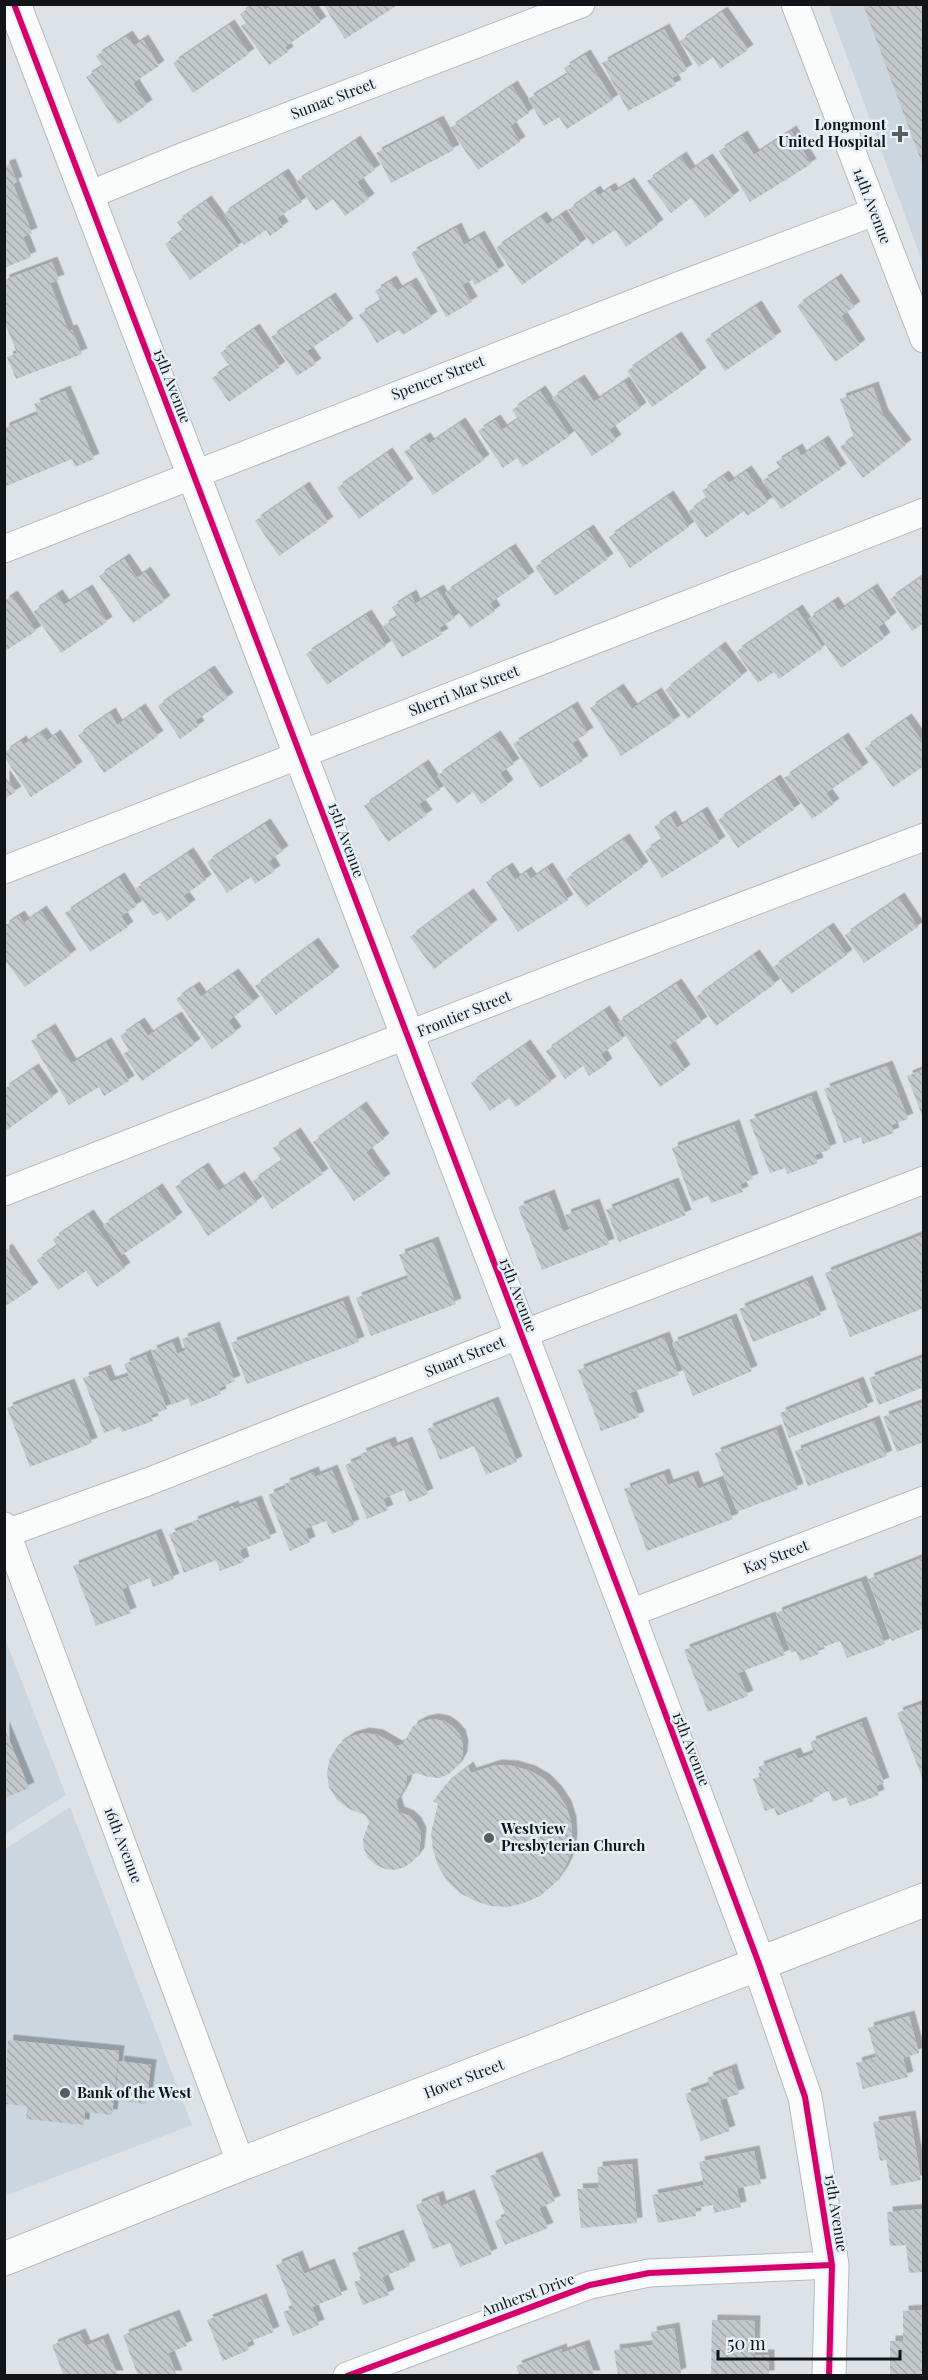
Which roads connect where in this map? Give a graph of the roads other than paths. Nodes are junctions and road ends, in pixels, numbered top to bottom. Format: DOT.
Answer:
graph roads {
  1 [pos="15,4"];
  2 [pos="581,4"];
  3 [pos="795,4"];
  4 [pos="87,196"];
  5 [pos="874,212"];
  6 [pos="924,339"];
  7 [pos="193,473"];
  8 [pos="924,512"];
  9 [pos="4,549"];
  10 [pos="301,754"];
  11 [pos="924,837"];
  12 [pos="4,870"];
  13 [pos="406,1036"];
  14 [pos="924,1180"];
  15 [pos="4,1192"];
  16 [pos="520,1335"];
  17 [pos="924,1500"];
  18 [pos="6,1530"];
  19 [pos="628,1614"];
  20 [pos="924,1900"];
  21 [pos="759,1964"];
  22 [pos="241,2164"];
  23 [pos="4,2259"];
  24 [pos="831,2265"];
  25 [pos="347,2376"];
  26 [pos="829,2376"];
  1 -- 4 [label="street, 15th Avenue"];
  2 -- 4 [label="street, Sumac Street"];
  3 -- 5 [label="street, 14th Avenue"];
  4 -- 7 [label="street, 15th Avenue"];
  5 -- 6 [label="street, 14th Avenue"];
  5 -- 7 [label="street, Spencer Street"];
  7 -- 9 [label="street, Spencer Street"];
  7 -- 10 [label="street, 15th Avenue"];
  8 -- 10 [label="street, Sherri Mar Street"];
  10 -- 12 [label="street, Sherri Mar Street"];
  10 -- 13 [label="street, 15th Avenue"];
  11 -- 13 [label="street, Frontier Street"];
  13 -- 15 [label="street, Frontier Street"];
  13 -- 16 [label="street, 15th Avenue"];
  14 -- 16 [label="street, Stuart Street"];
  16 -- 18 [label="street, Stuart Street"];
  16 -- 19 [label="street, 15th Avenue"];
  17 -- 19 [label="street, Kay Street"];
  18 -- 22 [label="street, 16th Avenue"];
  19 -- 21 [label="street, 15th Avenue"];
  20 -- 21 [label="street, Hover Street"];
  21 -- 22 [label="street, Hover Street"];
  21 -- 24 [label="street, 15th Avenue"];
  22 -- 23 [label="street, Hover Street"];
  24 -- 25 [label="street, Amherst Drive"];
  24 -- 26 [label="street, 15th Avenue"];
}
